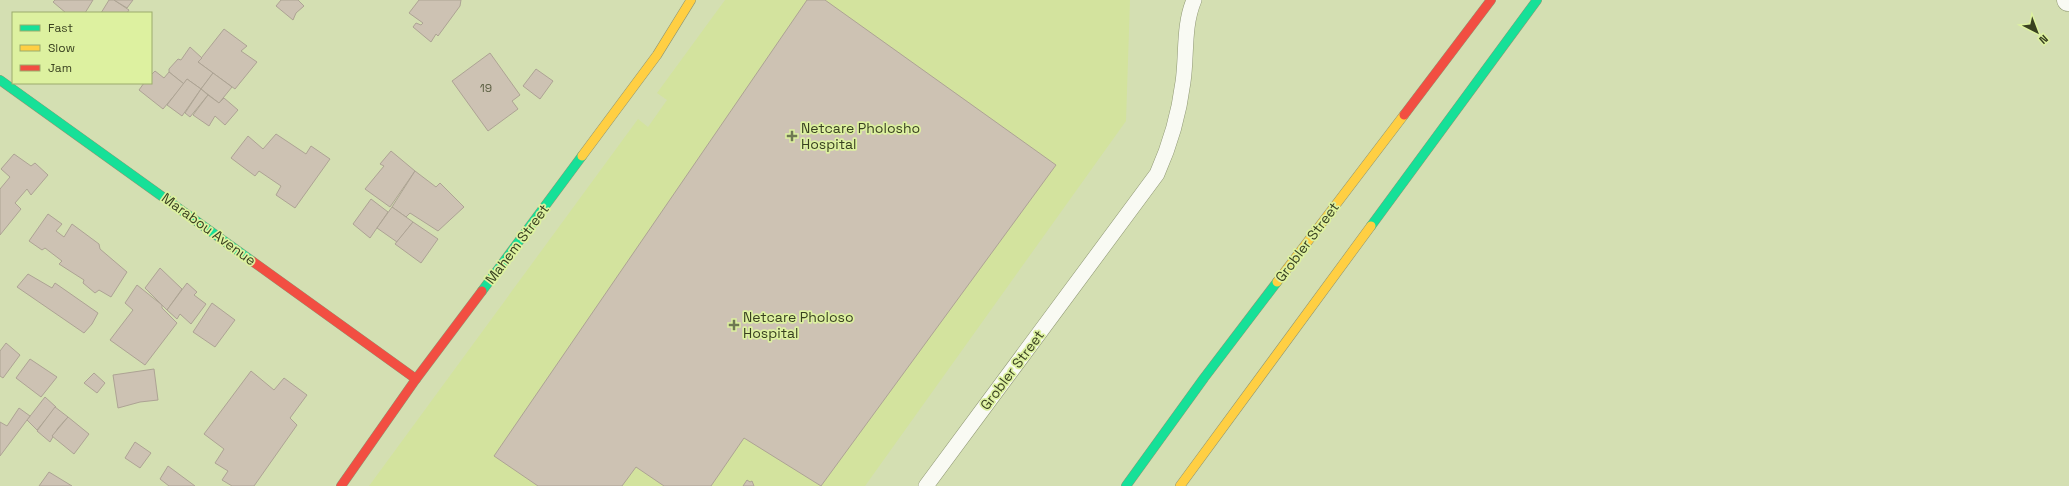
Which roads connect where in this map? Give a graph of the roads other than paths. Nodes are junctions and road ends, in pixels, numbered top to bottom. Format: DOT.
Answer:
graph roads {
  1 [pos="691,0"];
  2 [pos="1183,0"];
  3 [pos="1194,0"];
  4 [pos="1490,0"];
  5 [pos="1537,0"];
  6 [pos="1187,14"];
  7 [pos="0,80"];
  8 [pos="416,380"];
  9 [pos="341,486"];
  10 [pos="926,486"];
  11 [pos="1126,486"];
  12 [pos="1180,486"];
  1 -- 8 [label="main road, Mahem Street"];
  2 -- 6 [label="lane, Grobler Street"];
  3 -- 6 [label="lane, Grobler Street"];
  4 -- 11 [label="main road, Grobler Street"];
  5 -- 12 [label="main road"];
  6 -- 10 [label="lane, Grobler Street"];
  7 -- 8 [label="main road, Marabou Avenue"];
  8 -- 9 [label="main road, Mahem Street"];
}
